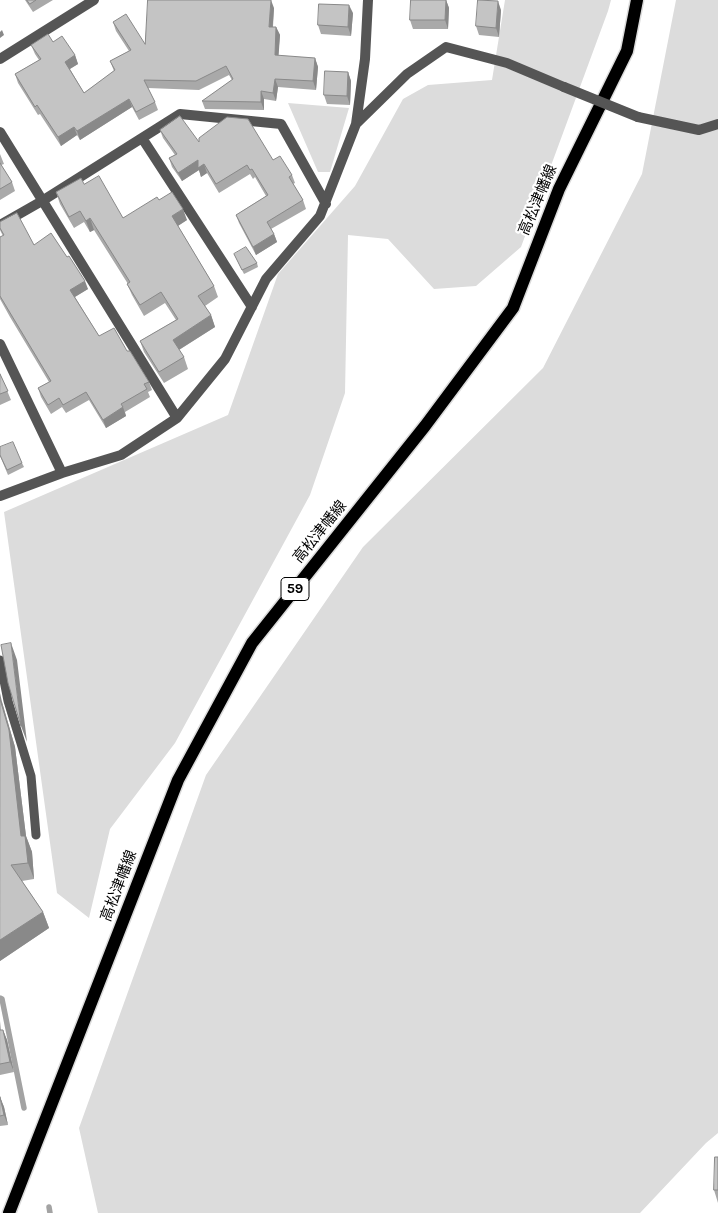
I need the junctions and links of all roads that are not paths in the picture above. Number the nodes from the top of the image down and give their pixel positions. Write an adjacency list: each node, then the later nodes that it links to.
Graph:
1 (94, 0): 4 (street)
2 (368, 0): 5 (street)
3 (637, 0): 19 (main road, 高松津幡線 / 59)
4 (0, 59)
5 (356, 124): 6 (street, bridge); 10 (street)
6 (718, 124)
7 (2, 137): 9 (street)
8 (142, 138): 9 (street); 10 (street); 12 (street)
9 (42, 200): 11 (street); 14 (street)
10 (326, 204): 12 (street)
11 (0, 225)
12 (252, 307): 14 (street)
13 (0, 344): 15 (street)
14 (177, 418): 15 (street)
15 (62, 473): 16 (street)
16 (0, 496)
17 (0, 660): 18 (lane)
18 (36, 835)
19 (9, 1213)

